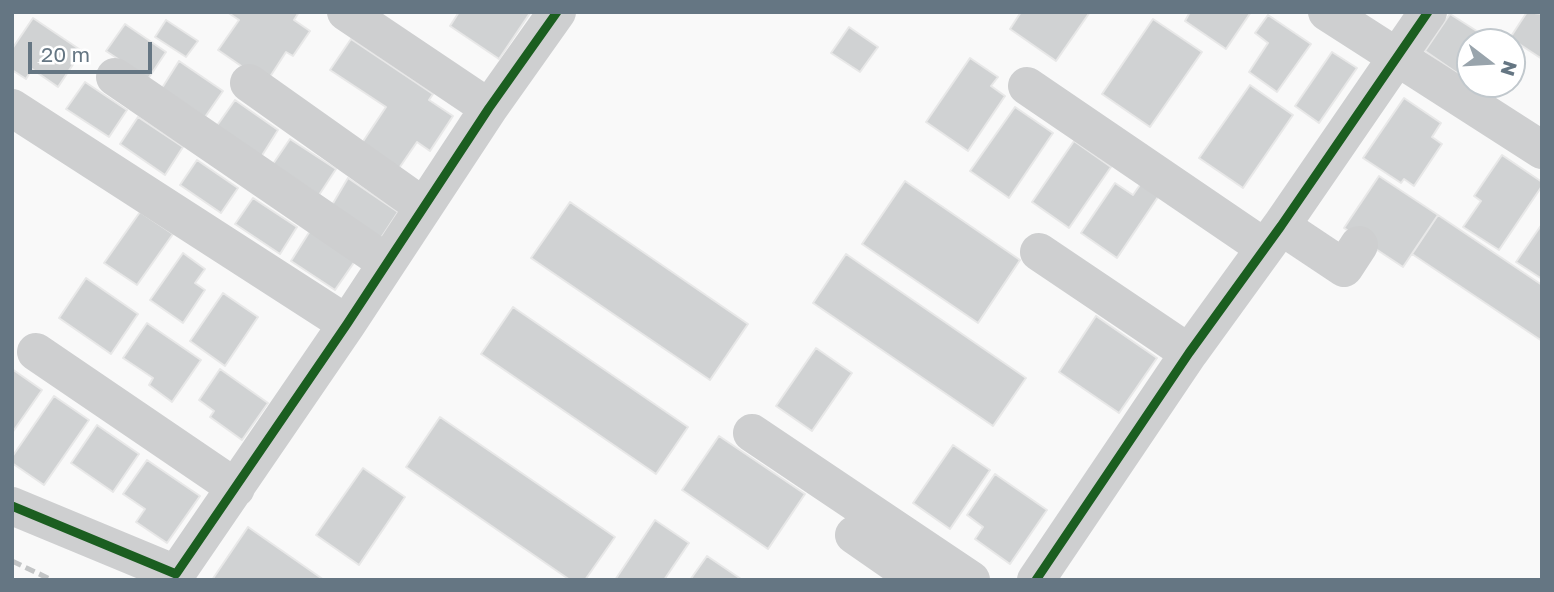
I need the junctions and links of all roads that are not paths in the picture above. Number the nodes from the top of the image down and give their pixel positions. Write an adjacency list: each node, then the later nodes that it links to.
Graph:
1 (346, 12): 10 (street)
2 (557, 12): 10 (street)
3 (1327, 12): 5 (street)
4 (1428, 12): 5 (street)
5 (1398, 58): 11 (street); 13 (street)
6 (115, 77): 16 (street)
7 (249, 83): 12 (street)
8 (1027, 86): 13 (street)
9 (12, 108): 17 (street)
10 (489, 108): 12 (street)
11 (1542, 150)
12 (424, 207): 16 (street)
13 (1273, 237): 14 (street); 19 (street)
14 (1359, 245)
15 (1039, 252): 19 (street)
16 (387, 263): 17 (street)
17 (347, 324): 21 (street)
18 (37, 352): 21 (street)
19 (1189, 353): 26 (street)
20 (752, 433): 25 (street)
21 (236, 488): 22 (street)
22 (12, 506)
23 (854, 535): 24 (street)
24 (919, 580)
25 (971, 580)
26 (1036, 580)

